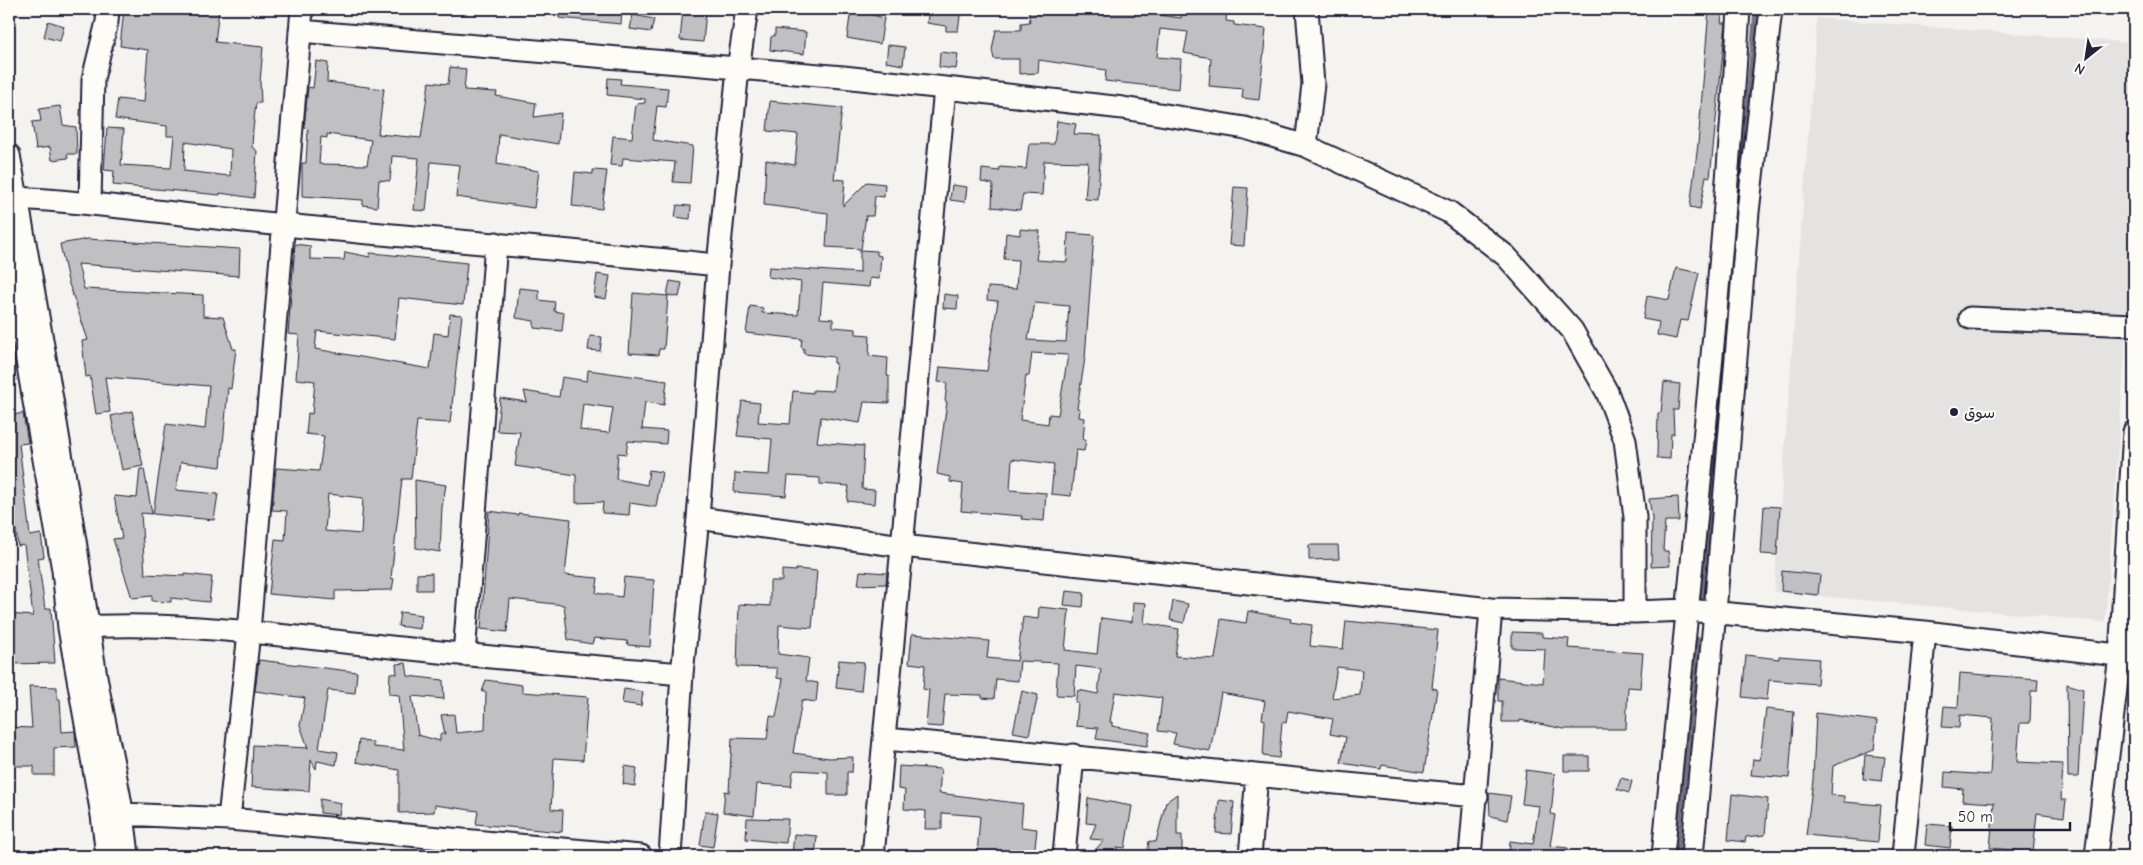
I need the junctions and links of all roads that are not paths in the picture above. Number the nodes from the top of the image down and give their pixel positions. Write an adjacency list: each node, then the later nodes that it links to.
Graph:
1 (108, 9): 13 (street)
2 (302, 9): 7 (street)
3 (747, 9): 8 (street)
4 (1307, 9): 10 (street)
5 (1739, 9): 24 (street)
6 (1771, 9): 26 (street)
7 (300, 31): 8 (street); 14 (street)
8 (738, 69): 9 (street); 17 (street)
9 (945, 88): 10 (street); 22 (street)
10 (1306, 146): 25 (street)
11 (9, 156): 12 (street)
12 (17, 198): 13 (street); 27 (street)
13 (90, 202): 14 (street)
14 (282, 225): 15 (street); 28 (street)
15 (496, 243): 17 (street); 30 (street)
16 (9, 256): 27 (street)
17 (718, 265): 21 (street)
18 (1970, 318): 19 (street)
19 (2134, 325)
20 (2134, 432): 31 (street)
21 (698, 518): 22 (street); 32 (street)
22 (902, 546): 23 (street); 33 (street)
23 (1491, 609): 25 (street); 36 (street)
24 (1687, 610): 25 (street); 26 (street); 47 (street)
25 (1636, 612)
26 (1715, 612): 29 (street); 48 (street)
27 (79, 627): 28 (street); 37 (street); 39 (street)
28 (249, 632): 30 (street); 38 (street)
29 (1925, 632): 31 (street); 49 (street)
30 (464, 655): 32 (street)
31 (2127, 656): 50 (street)
32 (682, 674): 42 (street)
33 (885, 739): 34 (street); 43 (street)
34 (1073, 755): 35 (street); 44 (street)
35 (1257, 776): 36 (street); 45 (street)
36 (1477, 796): 46 (street)
37 (123, 814): 38 (street); 40 (street)
38 (229, 819): 41 (street)
39 (107, 856)
40 (128, 856)
41 (642, 856)
42 (670, 856)
43 (873, 856)
44 (1064, 856)
45 (1250, 856)
46 (1470, 856)
47 (1663, 856)
48 (1692, 856)
49 (1903, 856)
50 (2096, 856)

